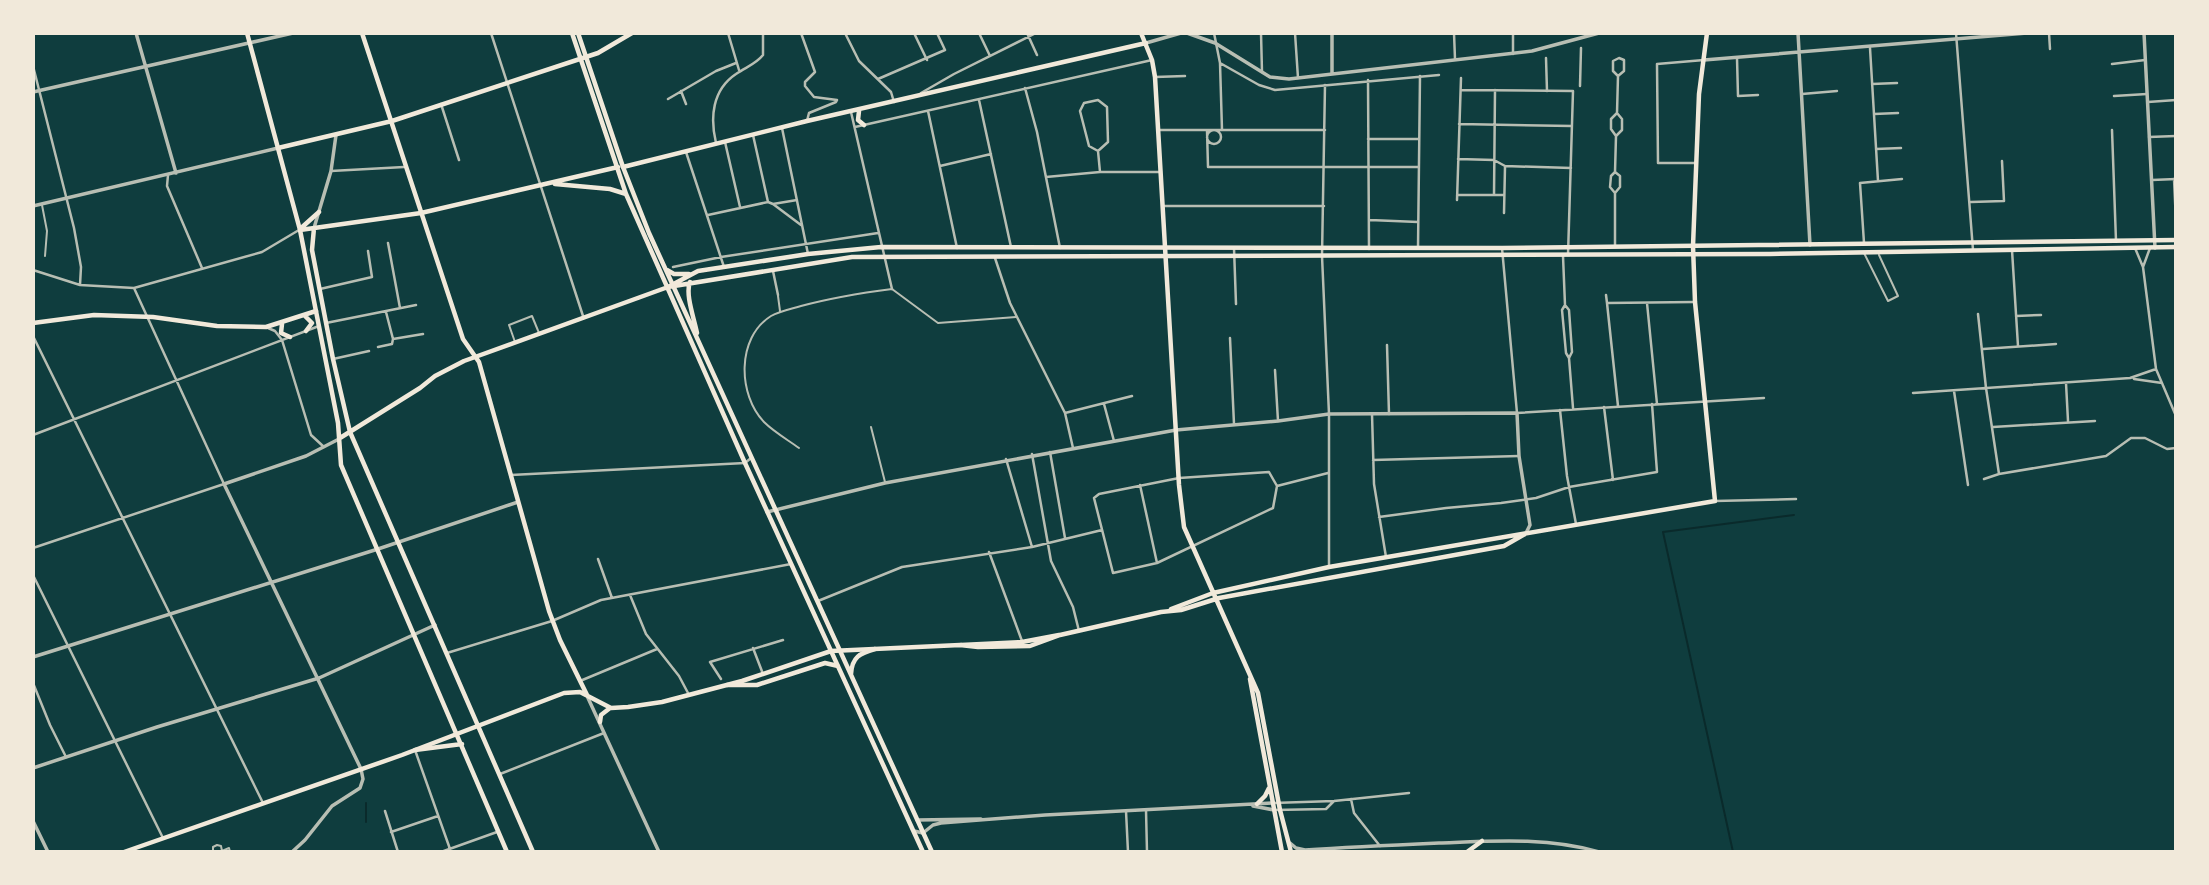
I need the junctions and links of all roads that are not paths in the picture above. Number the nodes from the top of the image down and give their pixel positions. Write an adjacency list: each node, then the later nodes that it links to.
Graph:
1 (136, 33): 57 (street)
2 (247, 33): 37 (main road)
3 (293, 33): 37 (street)
4 (362, 33): 101 (main road)
5 (491, 33): 70 (street)
6 (572, 33): 45 (main road)
7 (578, 33): 45 (main road)
8 (632, 33): 45 (main road)
9 (728, 33): 53 (street)
10 (763, 33): 58 (street)
11 (802, 33): 102 (street)
12 (845, 33): 68 (street)
13 (914, 33): 49 (street)
14 (937, 33): 49 (street)
15 (979, 33): 44 (street)
16 (1036, 33): 33 (street)
17 (1141, 33): 35 (main road)
18 (1181, 33): 35 (street)
19 (1187, 33): 36 (street)
20 (1213, 33): 36 (street)
21 (1261, 33): 59 (street)
22 (1295, 33): 66 (street)
23 (1332, 33): 60 (street)
24 (1454, 33): 48 (street)
25 (1513, 33): 42 (street)
26 (1599, 33): 42 (street)
27 (1707, 33): 51 (main road)
28 (1798, 33): 41 (street)
29 (1956, 33): 34 (street)
30 (2027, 33): 34 (street)
31 (2049, 33): 40 (street)
32 (2144, 33): 52 (street)
33 (1028, 35): 43 (street); 44 (street)
34 (1956, 40): 39 (street); 166 (street)
35 (1146, 43): 50 (main road); 87 (main road)
36 (1215, 43): 54 (street); 59 (street)
37 (251, 44): 57 (street); 125 (main road)
38 (1581, 48): 74 (street)
39 (1870, 48): 41 (street); 72 (street)
40 (2050, 49)
41 (1799, 53): 47 (street); 83 (street)
42 (1513, 54): 48 (street)
43 (1037, 55)
44 (990, 56): 87 (street)
45 (584, 57): 70 (main road); 139 (main road)
46 (1546, 58): 80 (street)
47 (1737, 58): 51 (street); 85 (street)
48 (1455, 59): 60 (street)
49 (927, 60): 68 (street)
50 (1152, 60): 65 (main road); 75 (street)
51 (1704, 60): 135 (main road); 135 (street)
52 (2146, 60): 55 (street); 84 (street)
53 (736, 63): 58 (street); 79 (street)
54 (1220, 63): 73 (street); 112 (street)
55 (2112, 64)
56 (33, 66): 76 (street)
57 (146, 66): 76 (street); 148 (street)
58 (739, 72): 124 (street)
59 (1262, 72): 66 (street)
60 (1332, 73): 66 (street)
61 (1439, 75): 63 (street)
62 (1185, 76): 65 (street)
63 (1420, 76): 69 (street); 122 (street)
64 (1618, 76): 64 (street); 98 (street)
65 (1155, 77): 109 (main road)
66 (1298, 78)
67 (1461, 78): 77 (street)
68 (878, 79): 91 (street)
69 (1368, 80): 73 (street); 121 (street)
70 (507, 83): 93 (main road); 156 (street)
71 (1897, 83): 72 (street)
72 (1872, 84): 100 (street)
73 (1325, 85): 113 (street)
74 (1580, 86)
75 (1025, 88): 89 (street); 150 (street)
76 (40, 90): 82 (street); 162 (street)
77 (1461, 90): 78 (street); 103 (street)
78 (1495, 90): 80 (street); 105 (street)
79 (681, 91): 88 (street); 94 (street)
80 (1547, 91): 106 (street)
81 (1837, 91): 83 (street)
82 (33, 92)
83 (1802, 94): 190 (street)
84 (2147, 94): 86 (street); 92 (street)
85 (1758, 95)
86 (2114, 96)
87 (915, 97): 91 (main road)
88 (668, 99)
89 (979, 100): 96 (street); 130 (street)
90 (2176, 100): 92 (street)
91 (894, 102): 95 (main road)
92 (2148, 102): 120 (street)
93 (441, 104): 101 (main road); 132 (street)
94 (686, 104)
95 (860, 110): 97 (main road); 104 (main road)
96 (928, 111): 104 (street); 136 (street)
97 (851, 112): 102 (main road); 107 (street)
98 (1617, 113): 117 (street); 117 (street)
99 (1898, 113): 100 (street)
100 (1874, 114): 127 (street)
101 (392, 121): 115 (main road); 138 (main road)
102 (807, 121): 108 (main road)
103 (1460, 124): 105 (street); 131 (street)
104 (864, 125): 107 (street)
105 (1495, 125): 106 (street); 133 (street)
106 (1572, 126): 141 (street)
107 (855, 127): 183 (street)
108 (782, 128): 116 (main road); 163 (street)
109 (1158, 130): 110 (street); 146 (main road)
110 (1207, 130): 111 (street); 119 (street)
111 (1216, 130): 112 (street); 119 (street); 119 (street)
112 (1222, 130): 113 (street)
113 (1325, 130): 142 (street)
114 (2112, 130): 186 (street)
115 (336, 135): 125 (main road); 144 (street)
116 (753, 135): 123 (main road); 165 (street)
117 (1616, 136): 147 (street)
118 (2176, 136): 120 (street)
119 (1207, 137): 142 (street)
120 (2149, 137): 153 (street)
121 (1368, 139): 122 (street); 143 (street)
122 (1419, 139): 140 (street)
123 (725, 142): 124 (main road); 172 (street)
124 (716, 144): 129 (main road)
125 (278, 148): 148 (street); 182 (main road)
126 (1901, 148): 127 (street)
127 (1876, 149): 154 (street)
128 (1098, 151): 128 (street); 145 (street)
129 (686, 152): 139 (main road); 176 (street)
130 (991, 154): 136 (street); 198 (street)
131 (1458, 159): 133 (street); 159 (street)
132 (459, 160)
133 (1494, 160): 137 (street); 160 (street)
134 (2003, 161): 166 (street)
135 (1696, 163): 192 (main road)
136 (939, 166): 194 (street)
137 (1505, 166): 141 (street); 161 (street)
138 (406, 167): 144 (street); 174 (main road)
139 (620, 167): 155 (main road); 158 (main road); 229 (main road)
140 (1419, 167): 143 (street); 178 (street)
141 (1571, 167): 195 (street)
142 (1324, 168): 143 (street); 171 (street)
143 (1368, 168): 177 (street)
144 (331, 170): 173 (street)
145 (1100, 172): 146 (street); 150 (street)
146 (1161, 172): 170 (main road)
147 (1615, 172): 157 (street); 157 (street)
148 (176, 173): 149 (street)
149 (169, 174): 162 (street); 228 (street)
150 (1046, 177): 199 (street)
151 (1902, 179): 154 (street)
152 (2175, 179): 153 (street); 179 (street)
153 (2152, 180): 184 (street)
154 (1878, 181): 191 (street)
155 (551, 184): 156 (main road); 158 (main road)
156 (541, 187): 174 (main road); 255 (street)
157 (1615, 193): 196 (street)
158 (626, 194): 235 (main road)
159 (1457, 195): 160 (street); 164 (street)
160 (1494, 195): 161 (street)
161 (1504, 195): 175 (street)
162 (67, 198): 167 (street); 234 (street)
163 (797, 200): 168 (street); 180 (street)
164 (1457, 200)
165 (768, 202): 168 (street); 172 (street)
166 (1971, 202): 189 (street)
167 (42, 204): 169 (street); 220 (street)
168 (773, 204): 180 (street)
169 (33, 206)
170 (1163, 206): 171 (street); 207 (main road)
171 (1324, 206): 201 (street)
172 (740, 208): 176 (street)
173 (318, 212): 181 (street); 182 (main road)
174 (421, 213): 181 (main road); 278 (main road)
175 (1504, 213)
176 (706, 215): 222 (street)
177 (1370, 220): 178 (street); 202 (street)
178 (1418, 222): 203 (street)
179 (2176, 222)
180 (802, 225): 188 (street)
181 (314, 228): 182 (main road); 237 (main road)
182 (300, 230): 228 (street); 247 (main road)
183 (878, 233): 188 (street); 193 (street)
184 (2155, 240): 185 (main road); 186 (main road); 206 (street)
185 (2176, 240)
186 (2116, 241): 189 (main road)
187 (388, 243): 246 (street)
188 (806, 243): 213 (street); 222 (street)
189 (1973, 243): 191 (main road); 208 (street)
190 (1810, 245): 191 (main road); 192 (main road); 215 (main road)
191 (1864, 245)
192 (1693, 246): 196 (main road); 214 (main road)
193 (881, 247): 194 (main road); 213 (main road); 216 (street)
194 (957, 247): 198 (main road)
195 (1568, 247): 196 (main road); 204 (main road); 219 (street)
196 (1615, 247)
197 (2176, 247): 206 (main road)
198 (1011, 248): 199 (main road)
199 (1060, 248): 207 (main road)
200 (1234, 248): 201 (main road); 207 (main road); 224 (street)
201 (1322, 248): 202 (main road); 221 (street)
202 (1369, 248): 203 (main road)
203 (1418, 248): 204 (main road)
204 (1502, 248): 218 (street)
205 (2135, 248): 206 (main road); 209 (main road); 227 (street)
206 (2153, 248): 227 (street)
207 (1166, 249): 223 (main road)
208 (1973, 250): 209 (main road); 212 (main road)
209 (2012, 250): 254 (street)
210 (368, 251): 237 (street)
211 (1864, 252): 212 (main road); 212 (street); 215 (main road)
212 (1877, 252)
213 (808, 254): 226 (main road)
214 (1693, 254): 215 (main road); 219 (main road); 241 (main road)
215 (1770, 254)
216 (882, 255): 217 (main road); 230 (main road); 238 (street)
217 (994, 255): 223 (main road); 256 (street)
218 (1503, 255): 219 (main road); 221 (main road); 299 (street)
219 (1565, 255): 296 (street)
220 (44, 256)
221 (1322, 256): 224 (main road); 300 (street)
222 (721, 257): 225 (street); 226 (street)
223 (1166, 257): 224 (main road); 311 (main road)
224 (1235, 257): 244 (street)
225 (673, 267)
226 (724, 267): 232 (main road)
227 (2143, 267): 280 (street)
228 (202, 268): 236 (street)
229 (665, 268): 232 (main road); 235 (main road)
230 (773, 268): 233 (main road); 239 (street)
231 (33, 270): 234 (street)
232 (690, 274): 235 (main road)
233 (690, 282): 235 (main road); 270 (main road)
234 (80, 285): 236 (street)
235 (671, 286): 255 (main road); 270 (main road); 326 (main road)
236 (134, 288): 252 (street)
237 (320, 289): 257 (main road)
238 (892, 289): 249 (street); 256 (street)
239 (778, 295): 249 (street)
240 (1606, 295): 242 (street)
241 (1695, 302): 243 (street); 291 (main road)
242 (1607, 303): 243 (street); 294 (street)
243 (1647, 303): 293 (street)
244 (1236, 304)
245 (416, 305): 246 (street)
246 (400, 309): 248 (street)
247 (316, 311): 253 (main road); 257 (main road); 260 (main road)
248 (386, 311): 257 (street); 268 (street)
249 (780, 312): 317 (street)
250 (1978, 314): 276 (street)
251 (2041, 314): 254 (street)
252 (146, 316): 259 (main road); 261 (main road); 283 (street)
253 (301, 316): 258 (main road); 262 (main road)
254 (2015, 316): 274 (street)
255 (584, 317): 264 (main road)
256 (1017, 317): 298 (street)
257 (325, 320): 260 (main road); 279 (main road)
258 (285, 322): 261 (main road); 266 (main road)
259 (33, 323)
260 (320, 326): 262 (street); 314 (main road)
261 (266, 327): 269 (street)
262 (306, 331): 266 (street)
263 (424, 334): 268 (street)
264 (540, 334): 271 (main road); 271 (street)
265 (33, 337): 304 (street)
266 (290, 337): 269 (street)
267 (1230, 338): 308 (street)
268 (393, 339): 275 (street)
269 (282, 340): 283 (street); 316 (street)
270 (698, 340): 323 (main road)
271 (515, 343): 278 (main road)
272 (2056, 344): 274 (street)
273 (1387, 345): 302 (street)
274 (2018, 346): 276 (street)
275 (378, 347)
276 (1982, 349): 286 (street)
277 (369, 351): 279 (street)
278 (477, 356): 312 (main road); 329 (main road)
279 (333, 359): 312 (main road)
280 (2156, 369): 282 (street); 285 (street)
281 (1275, 370): 305 (street)
282 (2130, 378): 284 (street); 285 (street)
283 (175, 381): 304 (street); 334 (street)
284 (2066, 382): 286 (street); 306 (street)
285 (2162, 383): 303 (street)
286 (1986, 388): 287 (street); 310 (street)
287 (1954, 390): 288 (street); 336 (street)
288 (1913, 393)
289 (1132, 396): 292 (street)
290 (1764, 398): 291 (street)
291 (1704, 401): 293 (street); 341 (main road)
292 (1104, 403): 298 (street); 315 (street)
293 (1654, 404): 294 (street); 332 (street)
294 (1618, 406): 295 (street)
295 (1604, 407): 296 (street); 332 (street)
296 (1573, 408): 297 (street)
297 (1560, 410): 299 (street); 338 (street)
298 (1065, 413): 318 (street)
299 (1517, 413): 302 (street); 322 (street)
300 (1329, 414): 301 (street); 305 (street); 327 (street)
301 (1372, 414): 302 (street); 325 (street)
302 (1389, 414)
303 (2176, 416)
304 (75, 421): 313 (street); 345 (street)
305 (1278, 421): 308 (street)
306 (2068, 421): 307 (street); 310 (street)
307 (2095, 421)
308 (1234, 425): 311 (street)
309 (871, 427): 333 (street)
310 (1992, 427): 328 (street)
311 (1176, 430): 315 (street); 330 (main road)
312 (350, 432): 314 (main road); 351 (main road)
313 (33, 435)
314 (340, 438): 316 (street); 356 (main road)
315 (1114, 441): 318 (street)
316 (324, 447): 334 (street)
317 (799, 448)
318 (1073, 448): 320 (street)
319 (2176, 448): 328 (street)
320 (1050, 452): 321 (street); 350 (street)
321 (1032, 454): 324 (street); 352 (street)
322 (1519, 456): 325 (street); 339 (street)
323 (752, 458): 326 (street); 343 (main road)
324 (1006, 459): 333 (street); 353 (street)
325 (1373, 460): 346 (street)
326 (745, 463): 329 (street); 344 (main road)
327 (1328, 473): 337 (street); 362 (street)
328 (1999, 474): 331 (street)
329 (511, 475): 342 (main road)
330 (1179, 478): 335 (street); 337 (street); 355 (main road)
331 (1984, 479)
332 (1613, 480): 338 (street)
333 (885, 483): 343 (street)
334 (224, 484): 345 (street); 365 (street)
335 (1140, 485): 348 (street); 360 (street)
336 (1968, 485)
337 (1277, 486): 355 (street)
338 (1569, 487): 339 (street); 347 (street)
339 (1525, 499): 346 (street); 349 (street)
340 (1796, 499): 341 (street)
341 (1714, 501): 347 (main road)
342 (518, 502): 351 (street); 371 (main road)
343 (775, 509): 344 (street); 369 (main road)
344 (767, 512): 361 (main road)
345 (122, 517): 354 (street); 370 (street)
346 (1379, 517): 358 (street)
347 (1576, 524): 349 (main road)
348 (1102, 530): 350 (street); 360 (street)
349 (1525, 534): 358 (main road); 364 (main road)
350 (1065, 538): 352 (street)
351 (399, 542): 356 (street); 372 (main road)
352 (1047, 543): 353 (street); 373 (street)
353 (1032, 547): 357 (street)
354 (33, 548)
355 (1192, 548): 360 (street); 367 (main road)
356 (378, 550): 365 (street); 374 (main road)
357 (989, 552): 369 (street); 377 (street)
358 (1386, 558): 362 (main road)
359 (598, 559): 368 (street)
360 (1157, 563)
361 (791, 564): 366 (street); 384 (main road)
362 (1329, 567): 364 (main road); 367 (main road)
363 (33, 575): 379 (street)
364 (1340, 575): 367 (main road)
365 (272, 582): 370 (street); 391 (street)
366 (630, 594): 368 (street); 380 (street)
367 (1215, 596): 373 (main road); 388 (main road)
368 (612, 598): 371 (street)
369 (817, 601): 383 (main road)
370 (170, 615): 379 (street); 399 (street)
371 (552, 621): 385 (street); 393 (main road)
372 (435, 625): 374 (street); 385 (main road)
373 (1079, 631): 375 (main road)
374 (414, 633): 391 (street); 404 (main road)
375 (1060, 635): 377 (main road); 378 (main road)
376 (783, 640): 381 (street)
377 (1023, 642): 378 (main road)
378 (960, 645): 382 (main road)
379 (68, 646): 386 (street); 405 (street)
380 (657, 649): 393 (street); 397 (street)
381 (753, 649): 389 (street); 392 (street)
382 (875, 649): 383 (main road); 390 (main road)
383 (839, 650): 384 (main road); 390 (main road)
384 (831, 651): 387 (main road); 389 (main road)
385 (447, 653): 402 (main road)
386 (33, 657)
387 (838, 666): 395 (main road); 426 (main road)
388 (1248, 668): 412 (main road); 418 (main road)
389 (763, 674): 395 (main road)
390 (851, 675): 424 (main road)
391 (319, 678): 399 (street); 410 (street)
392 (721, 679)
393 (580, 681): 396 (main road); 398 (main road)
394 (33, 683): 408 (street)
395 (727, 685): 397 (main road)
396 (564, 693): 398 (main road); 402 (main road)
397 (688, 693): 400 (main road)
398 (587, 695): 400 (main road); 401 (street)
399 (217, 708): 405 (street); 416 (street)
400 (611, 708): 401 (main road)
401 (600, 722): 403 (street)
402 (479, 727): 404 (main road); 411 (main road)
403 (605, 732): 411 (street); 444 (street)
404 (458, 735): 406 (main road); 407 (main road)
405 (115, 740): 408 (street); 430 (street)
406 (462, 744): 407 (main road); 427 (main road)
407 (415, 750): 410 (main road); 422 (street)
408 (66, 757): 409 (street)
409 (33, 768)
410 (361, 769): 416 (main road); 439 (street)
411 (500, 774): 443 (main road)
412 (1269, 784): 417 (main road); 418 (main road)
413 (1409, 793): 414 (street)
414 (1351, 800): 415 (street); 433 (street)
415 (1334, 801): 418 (street); 418 (street)
416 (263, 803): 430 (main road)
417 (1254, 804): 418 (street); 419 (street)
418 (1277, 806): 431 (main road); 449 (main road)
419 (1146, 810): 421 (street); 448 (street)
420 (385, 811): 428 (street)
421 (1126, 811): 423 (street); 447 (street)
422 (438, 816): 428 (street); 434 (street)
423 (990, 819): 424 (street); 429 (street)
424 (917, 820): 429 (main road)
425 (33, 821): 435 (street)
426 (912, 829): 429 (street); 445 (main road)
427 (499, 831): 434 (street); 442 (main road)
428 (391, 832): 440 (street)
429 (923, 833): 446 (main road)
430 (163, 838): 436 (main road)
431 (1288, 838): 433 (street); 450 (main road)
432 (1482, 841): 433 (street); 451 (main road); 452 (street)
433 (1380, 846)
434 (450, 849): 441 (street)
435 (48, 852)
436 (124, 852)
437 (213, 852): 438 (street)
438 (230, 852)
439 (292, 852)
440 (398, 852)
441 (441, 852)
442 (507, 852)
443 (534, 852)
444 (659, 852)
445 (923, 852)
446 (932, 852)
447 (1128, 852)
448 (1147, 852)
449 (1282, 852)
450 (1291, 852)
451 (1466, 852)
452 (1599, 852)

